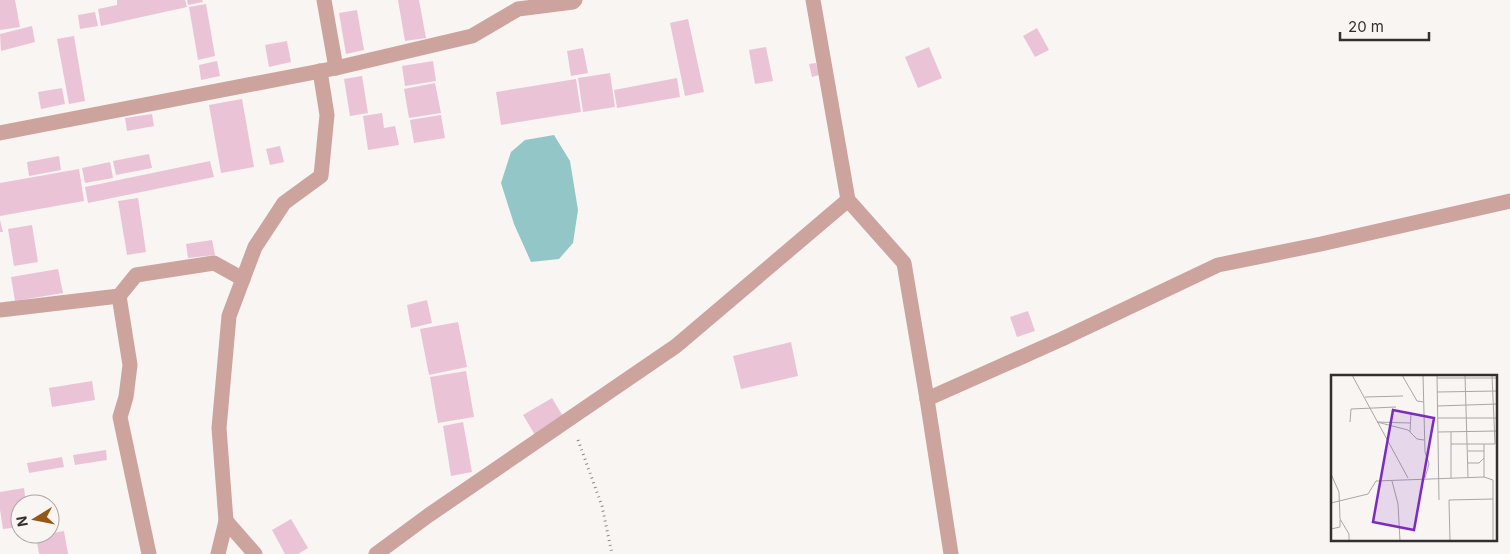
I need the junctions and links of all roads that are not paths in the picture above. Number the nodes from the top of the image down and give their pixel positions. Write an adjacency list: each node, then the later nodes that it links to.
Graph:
1 (324, 0): 4 (street)
2 (575, 0): 4 (street)
3 (813, 0): 7 (street)
4 (336, 68): 5 (street)
5 (320, 71): 6 (street); 9 (street)
6 (0, 133)
7 (848, 200): 12 (street); 17 (street)
8 (1510, 201): 12 (street)
9 (243, 279): 10 (street); 13 (street)
10 (119, 296): 11 (street); 14 (street)
11 (0, 310)
12 (927, 399): 18 (street)
13 (226, 520): 15 (street); 16 (street)
14 (149, 554)
15 (218, 554)
16 (255, 554)
17 (376, 554)
18 (951, 554)

